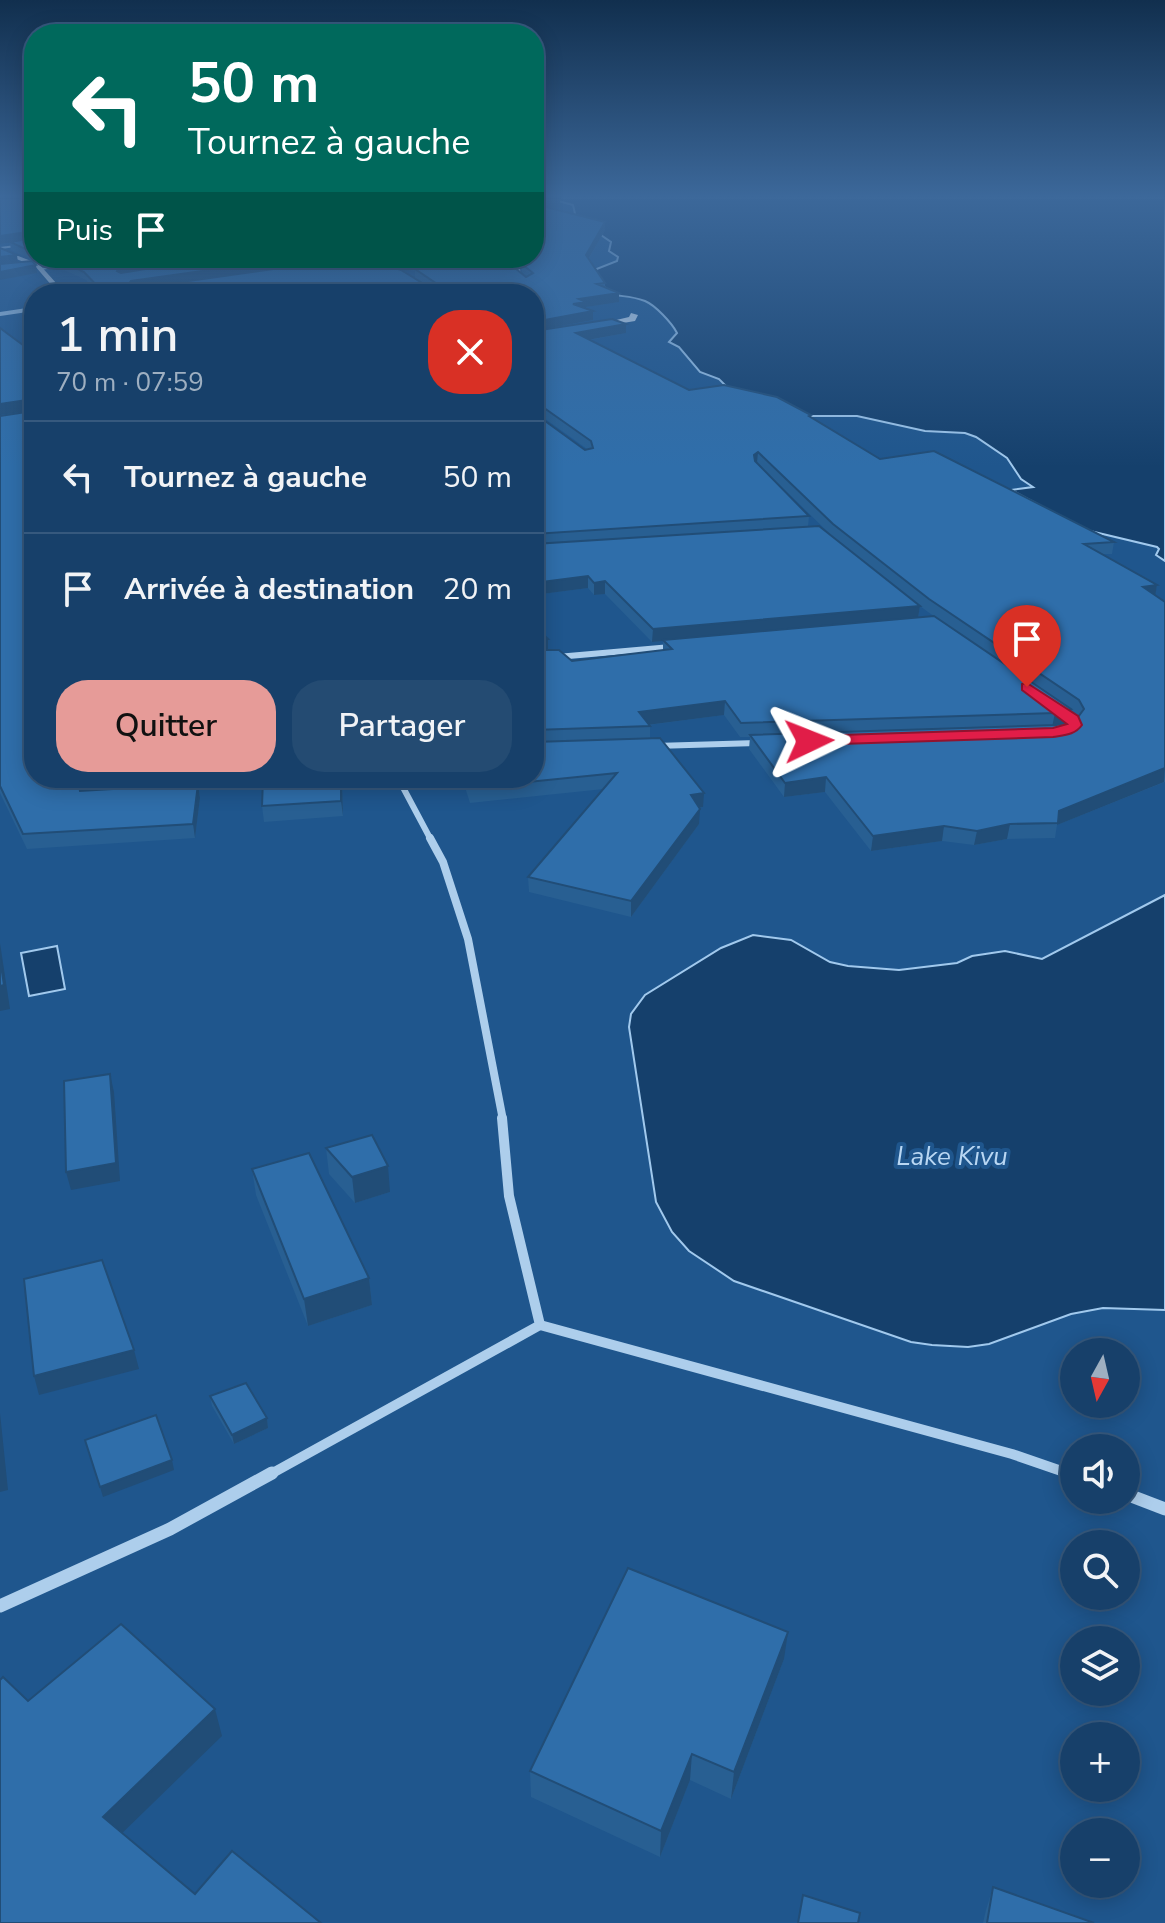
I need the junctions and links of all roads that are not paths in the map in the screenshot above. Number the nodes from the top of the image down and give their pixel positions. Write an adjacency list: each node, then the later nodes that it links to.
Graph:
1 (24, 310): 2 (street)
2 (0, 314)
3 (634, 315): 4 (street)
4 (590, 323)
5 (673, 646): 6 (street)
6 (549, 658)
7 (770, 742): 8 (street)
8 (644, 746)
9 (403, 788): 10 (street)
10 (540, 1325): 11 (street); 14 (street)
11 (1060, 1470)
12 (1140, 1499): 13 (street)
13 (1165, 1509)
14 (0, 1606)

